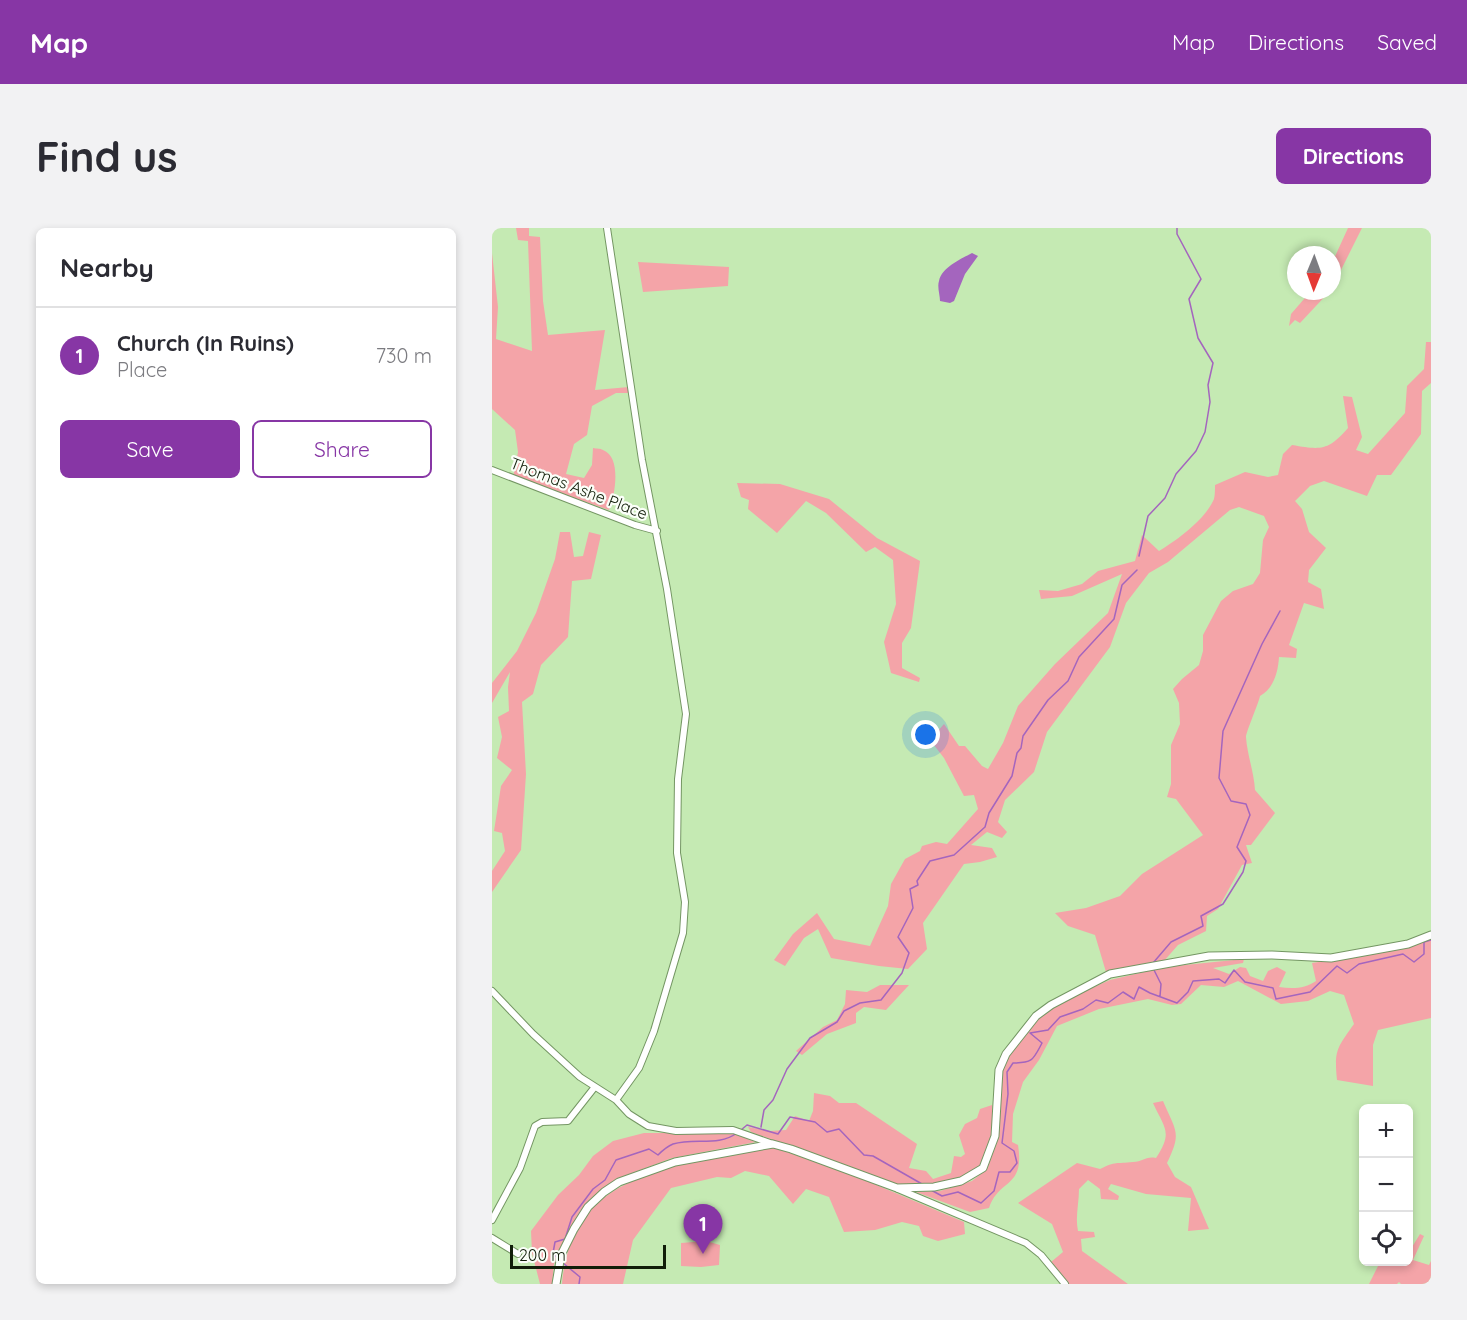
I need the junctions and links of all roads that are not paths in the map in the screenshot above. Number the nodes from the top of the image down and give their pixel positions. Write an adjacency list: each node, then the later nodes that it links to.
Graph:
1 (607, 228): 3 (street)
2 (492, 470): 3 (street, Thomas Ashe Place)
3 (657, 531): 7 (street)
4 (1431, 934): 9 (street)
5 (492, 991): 6 (street)
6 (594, 1088): 7 (street); 10 (street)
7 (616, 1100): 8 (street)
8 (773, 1144): 9 (street); 13 (street)
9 (897, 1188): 14 (street)
10 (492, 1220)
11 (492, 1238): 12 (street)
12 (518, 1254)
13 (556, 1284)
14 (1065, 1284)

